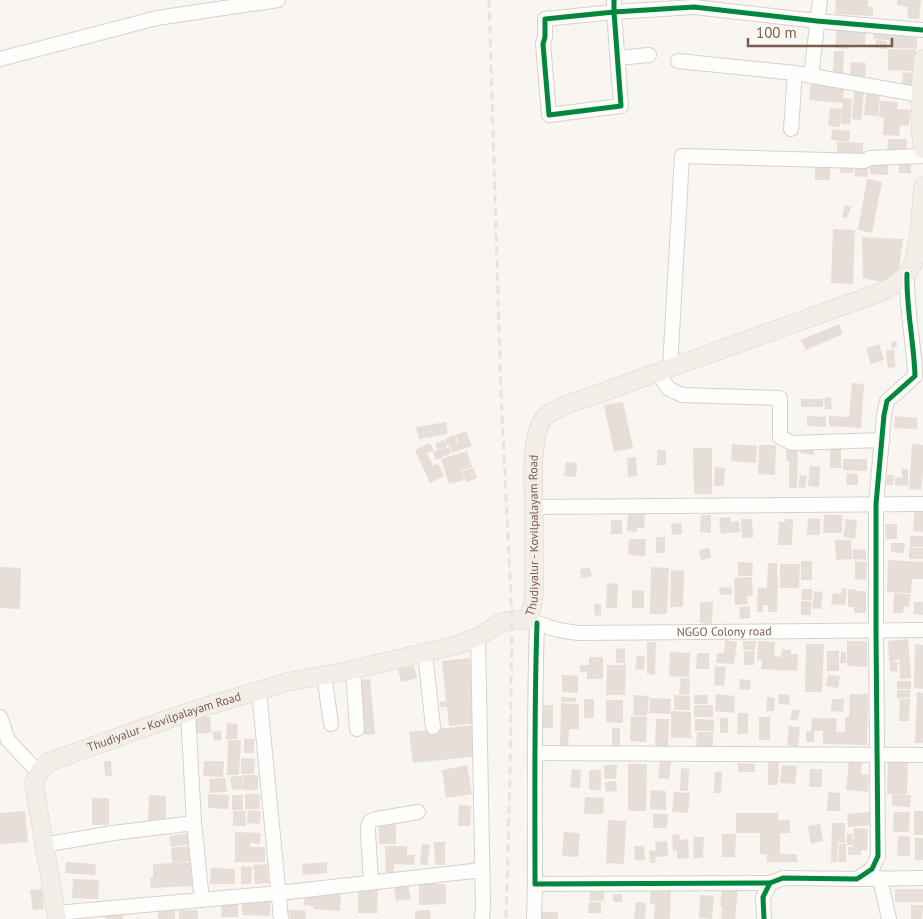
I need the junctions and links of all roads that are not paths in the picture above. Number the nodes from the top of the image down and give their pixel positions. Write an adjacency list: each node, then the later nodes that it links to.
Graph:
1 (278, 0): 3 (street)
2 (820, 0): 5 (street)
3 (209, 5): 9 (street)
4 (614, 6): 5 (street); 8 (street); 8 (street)
5 (817, 21): 6 (street); 13 (street)
6 (923, 30)
7 (649, 55): 8 (street)
8 (617, 58)
9 (0, 59)
10 (923, 59): 14 (main road)
11 (678, 61): 12 (street)
12 (795, 73): 13 (street); 15 (street)
13 (811, 76): 14 (street)
14 (922, 101): 16 (main road)
15 (791, 128)
16 (923, 149)
17 (923, 156): 20 (street)
18 (923, 186): 19 (main road)
19 (914, 267): 20 (main road, Thudiyalur - Kovilpalayam Road); 21 (street)
20 (664, 370): 22 (street); 25 (main road, Thudiyalur - Kovilpalayam Road)
21 (919, 376): 22 (street)
22 (882, 440): 23 (street)
23 (876, 504): 24 (street); 25 (street); 28 (street)
24 (923, 504)
25 (534, 507): 26 (main road, Thudiyalur - Kovilpalayam Road)
26 (532, 621): 28 (street, NGGO Colony road); 29 (main road, Thudiyalur - Kovilpalayam Road); 39 (street)
27 (923, 630): 28 (street, NGGO Colony road)
28 (876, 631): 41 (street)
29 (478, 637): 30 (main road, Thudiyalur - Kovilpalayam Road); 46 (street)
30 (425, 653): 31 (main road, Thudiyalur - Kovilpalayam Road); 37 (street)
31 (353, 670): 32 (main road, Thudiyalur - Kovilpalayam Road); 38 (street)
32 (324, 675): 33 (main road, Thudiyalur - Kovilpalayam Road); 36 (street)
33 (259, 690): 34 (main road, Thudiyalur - Kovilpalayam Road); 53 (street)
34 (188, 712): 42 (main road, Thudiyalur - Kovilpalayam Road); 44 (street)
35 (0, 717): 42 (street)
36 (331, 724)
37 (433, 726)
38 (357, 729)
39 (536, 753): 41 (street); 51 (street)
40 (923, 755): 41 (street)
41 (877, 756): 49 (street)
42 (38, 773): 45 (main road)
43 (418, 812): 50 (street)
44 (194, 823): 45 (street); 54 (street)
45 (44, 845): 55 (main road)
46 (482, 870): 50 (street); 57 (street)
47 (880, 878): 48 (street); 49 (street); 60 (street)
48 (923, 878)
49 (857, 879): 52 (street)
50 (371, 882): 53 (street)
51 (535, 884): 52 (street); 58 (street)
52 (770, 884): 59 (street)
53 (279, 893): 54 (street); 56 (street)
54 (202, 900): 55 (street)
55 (56, 916)
56 (282, 919)
57 (482, 919)
58 (534, 919)
59 (764, 919)
60 (889, 919)

